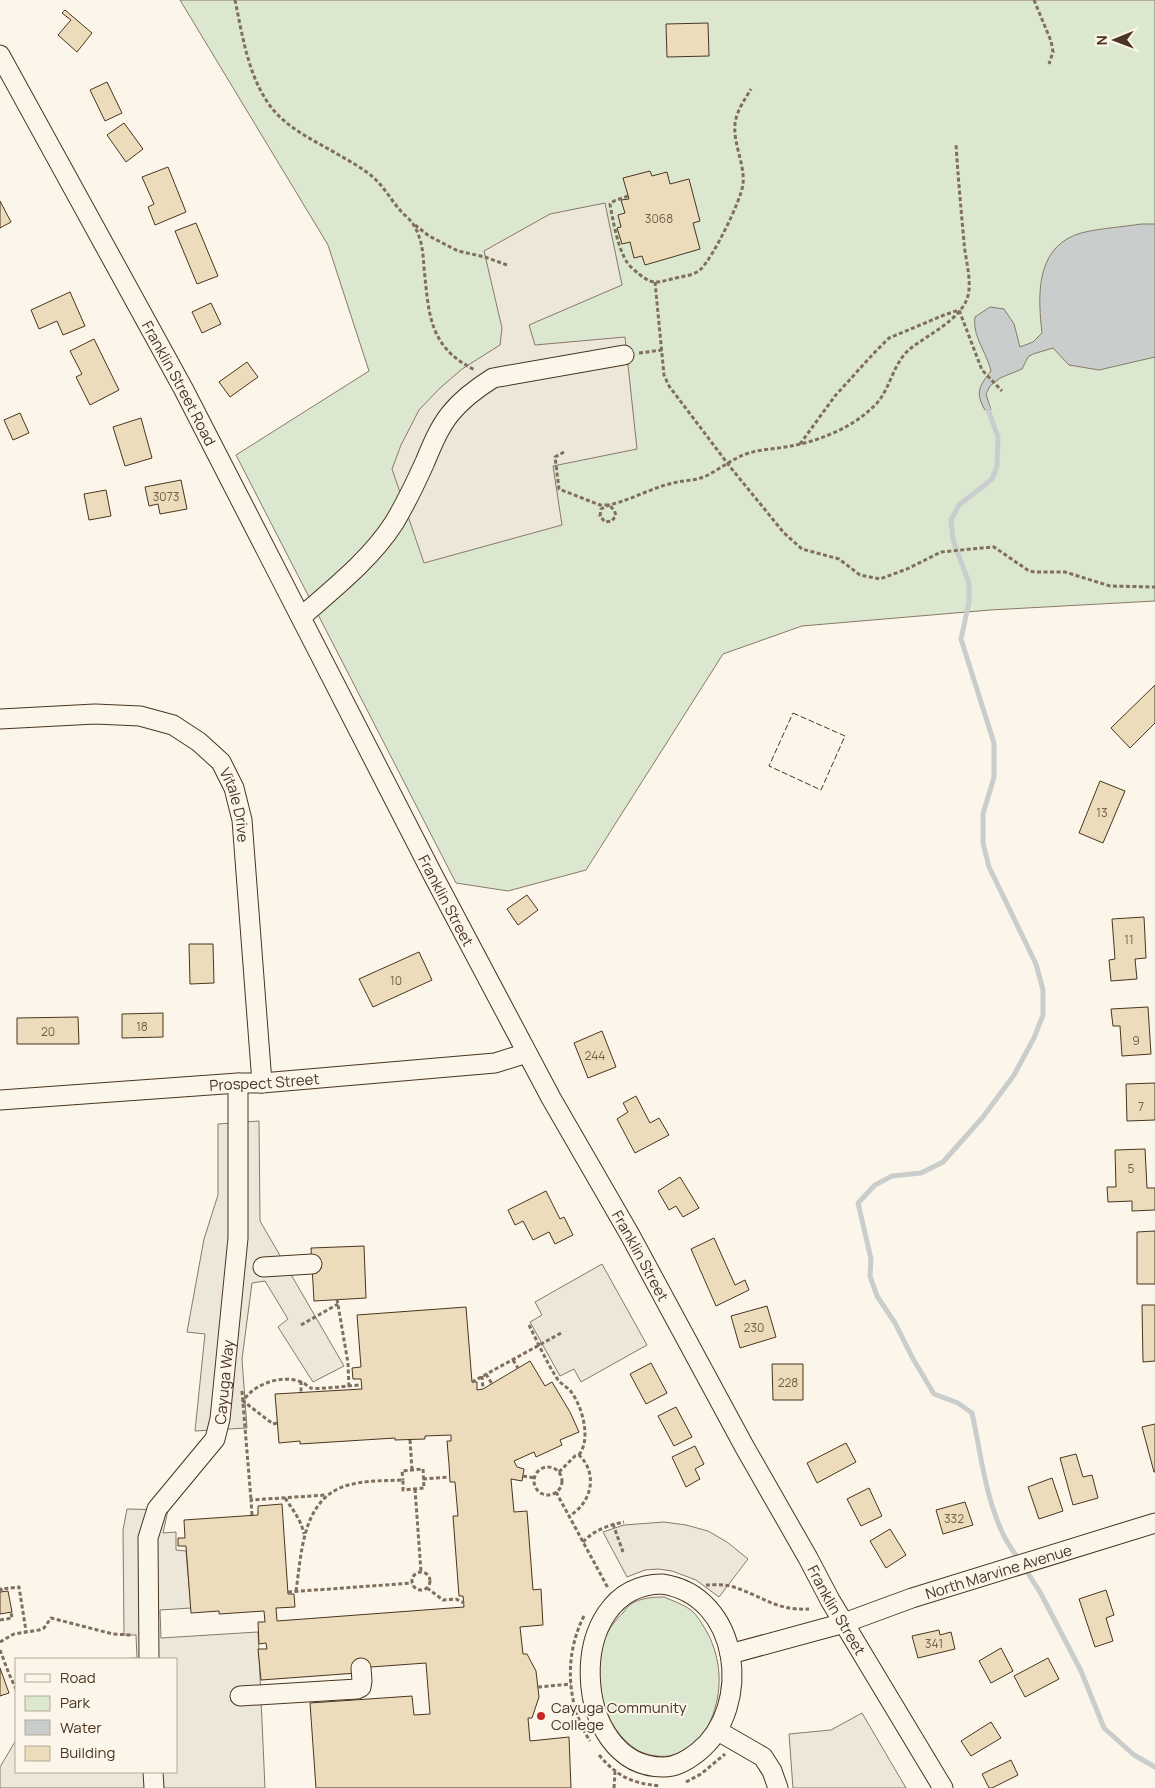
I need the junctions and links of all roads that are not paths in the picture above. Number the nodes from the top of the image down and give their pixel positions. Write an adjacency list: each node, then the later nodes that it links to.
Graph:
1 (0, 55): 3 (street, Franklin Street Road)
2 (624, 355): 3 (street)
3 (301, 617): 4 (street, Franklin Street Road)
4 (351, 716): 6 (street, Franklin Street)
5 (0, 719): 8 (street, Vitale Drive)
6 (527, 1053): 8 (street, Prospect Street); 13 (street, Franklin Street)
7 (238, 1083): 8 (street, Prospect Street); 9 (street, Prospect Street); 15 (street, Cayuga Way)
8 (262, 1083)
9 (0, 1100)
10 (312, 1264): 11 (street)
11 (263, 1267)
12 (1155, 1523): 13 (street, North Marvine Avenue)
13 (844, 1623): 14 (street, North Marvine Avenue); 22 (street, Franklin Street)
14 (730, 1654): 18 (street); 18 (street)
15 (149, 1658)
16 (362, 1668): 17 (street)
17 (240, 1696)
18 (718, 1731): 21 (street)
19 (153, 1773): 20 (street)
20 (154, 1788)
21 (778, 1788)
22 (943, 1788)

